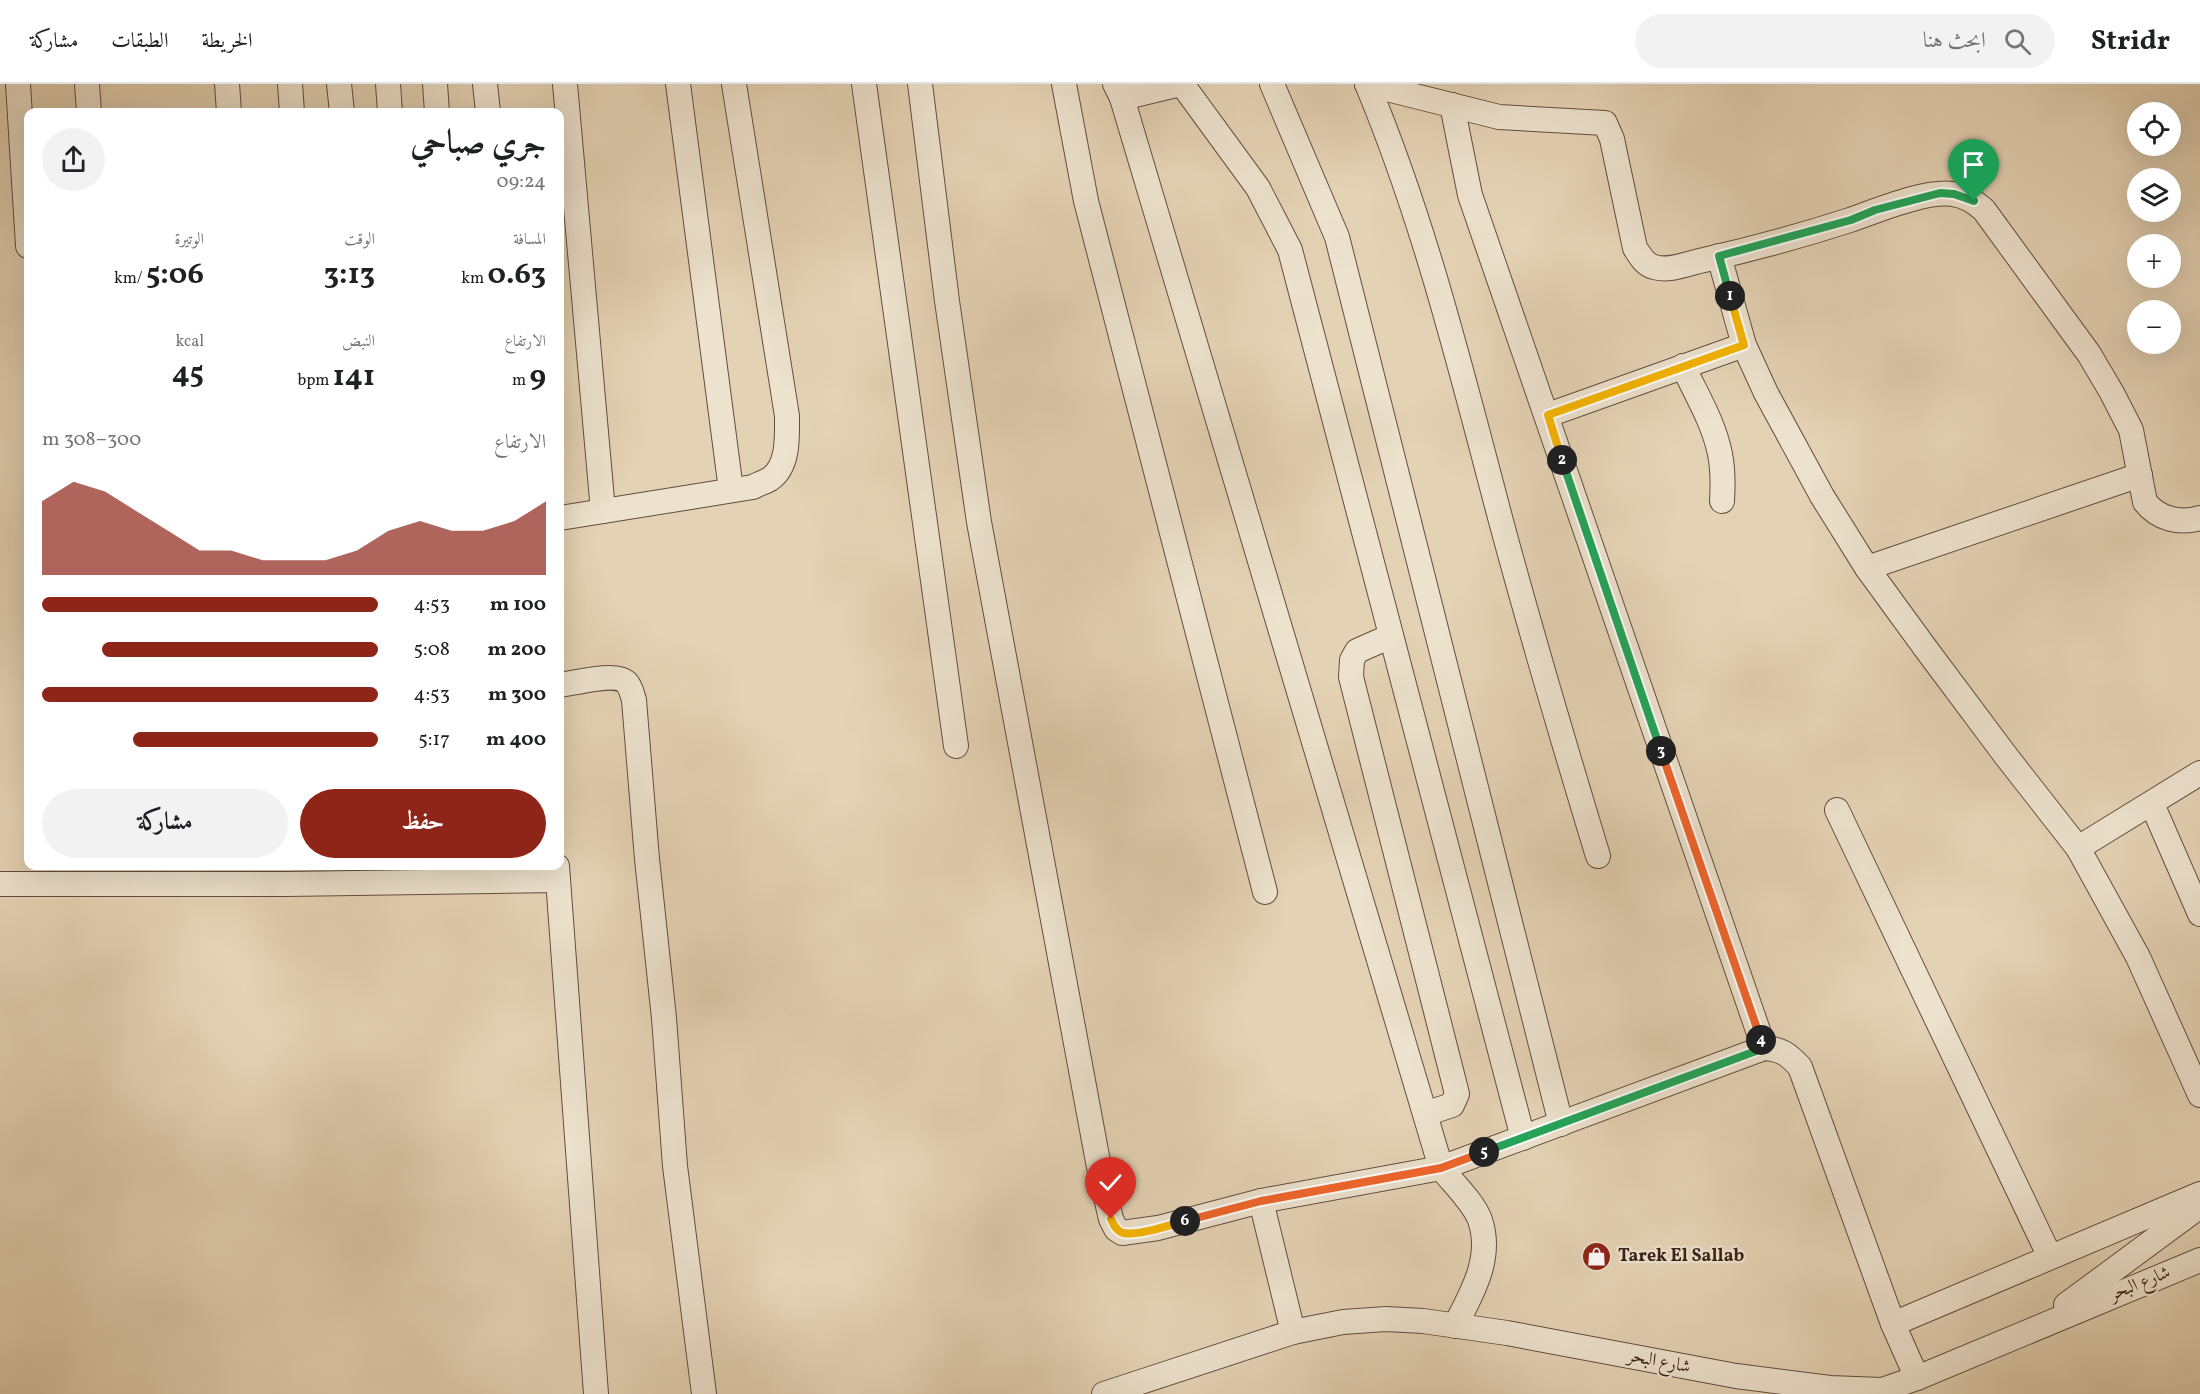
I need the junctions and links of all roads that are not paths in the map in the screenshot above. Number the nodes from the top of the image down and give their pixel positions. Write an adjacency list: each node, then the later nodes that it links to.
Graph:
1 (18, 84): 27 (street)
2 (87, 84): 20 (street)
3 (227, 84): 21 (street)
4 (290, 84): 22 (street)
5 (339, 84): 23 (street)
6 (388, 84): 24 (street)
7 (435, 84): 25 (street)
8 (485, 84): 26 (street)
9 (565, 84): 35 (street)
10 (678, 84): 33 (street)
11 (734, 84): 33 (street)
12 (864, 84): 41 (street)
13 (920, 84): 64 (street)
14 (1064, 84): 55 (street)
15 (1181, 84): 18 (street); 39 (street)
16 (1272, 84): 60 (street)
17 (1367, 84): 19 (street); 46 (street)
18 (1119, 91): 59 (street)
19 (1452, 105): 28 (street); 31 (street)
20 (89, 108)
21 (229, 108)
22 (292, 108)
23 (342, 108)
24 (390, 108)
25 (437, 108)
26 (488, 108)
27 (24, 181)
28 (1719, 256): 29 (street); 32 (street)
29 (1744, 345): 30 (street); 38 (street)
30 (1683, 366): 31 (street); 34 (street)
31 (1548, 415): 57 (street)
32 (2140, 475): 37 (street); 38 (street)
33 (731, 490): 35 (street)
34 (1722, 501)
35 (603, 511): 36 (street)
36 (564, 517)
37 (2200, 518)
38 (1867, 568): 45 (street)
39 (1391, 636): 59 (street); 61 (street)
40 (564, 685): 74 (street)
41 (956, 746)
42 (2200, 773): 43 (street)
43 (2151, 804): 45 (street); 56 (street)
44 (1837, 810): 66 (street)
45 (2078, 848): 58 (street)
46 (1598, 856)
47 (356, 873): 48 (street); 53 (street)
48 (410, 873): 49 (street)
49 (461, 873): 50 (street)
50 (507, 873): 51 (street)
51 (557, 873): 73 (street)
52 (159, 874): 53 (street); 54 (street)
53 (285, 875)
54 (0, 885)
55 (1265, 892)
56 (2200, 914)
57 (1764, 1048): 60 (street); 68 (street)
58 (2200, 1095)
59 (1425, 1114): 62 (street)
60 (1561, 1124): 61 (street)
61 (1523, 1138): 62 (street)
62 (1441, 1168): 64 (street); 69 (street)
63 (2200, 1194): 66 (street)
64 (1261, 1201): 71 (street)
65 (2200, 1206): 70 (street)
66 (2050, 1257): 68 (street)
67 (2200, 1260): 70 (street, شارع البحر)
68 (1893, 1324): 72 (street)
69 (1455, 1326): 71 (street, شارع البحر); 72 (street, شارع البحر)
70 (2035, 1327): 72 (street, شارع البحر)
71 (1293, 1332): 75 (street, شارع البحر)
72 (1917, 1378)
73 (596, 1394)
74 (704, 1394)
75 (1104, 1394)

